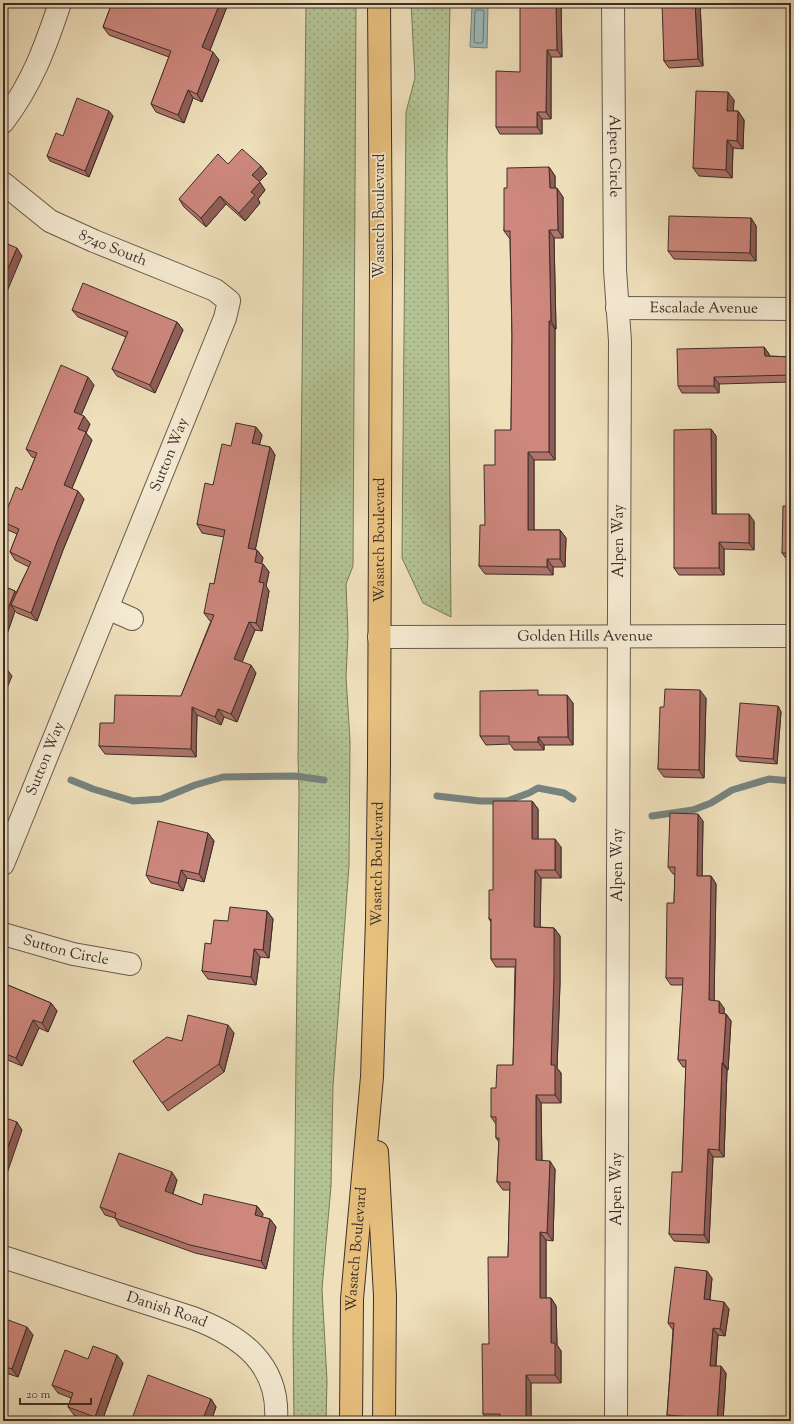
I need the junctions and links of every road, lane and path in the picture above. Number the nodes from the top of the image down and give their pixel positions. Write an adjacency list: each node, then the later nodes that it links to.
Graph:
1 (60, 3): 4 (street)
2 (379, 3): 13 (main road, Wasatch Boulevard)
3 (613, 3): 7 (street, Alpen Circle)
4 (3, 122)
5 (3, 183): 6 (street, 8740 South)
6 (229, 301): 9 (street, Sutton Way)
7 (617, 308): 8 (street, Escalade Avenue); 11 (street, Alpen Way)
8 (791, 308)
9 (107, 608): 10 (street); 14 (street, Sutton Way)
10 (132, 619)
11 (618, 636): 12 (street, Golden Hills Avenue); 13 (street, Golden Hills Avenue); 22 (street, Alpen Way)
12 (791, 636)
13 (379, 637): 17 (main road, Wasatch Boulevard)
14 (3, 864)
15 (3, 934): 16 (street, Sutton Circle)
16 (130, 964)
17 (372, 1077): 20 (main road, Wasatch Boulevard); 21 (main road, Wasatch Boulevard)
18 (3, 1257): 19 (street, Danish Road)
19 (276, 1421)
20 (351, 1421)
21 (384, 1421)
22 (616, 1421)

